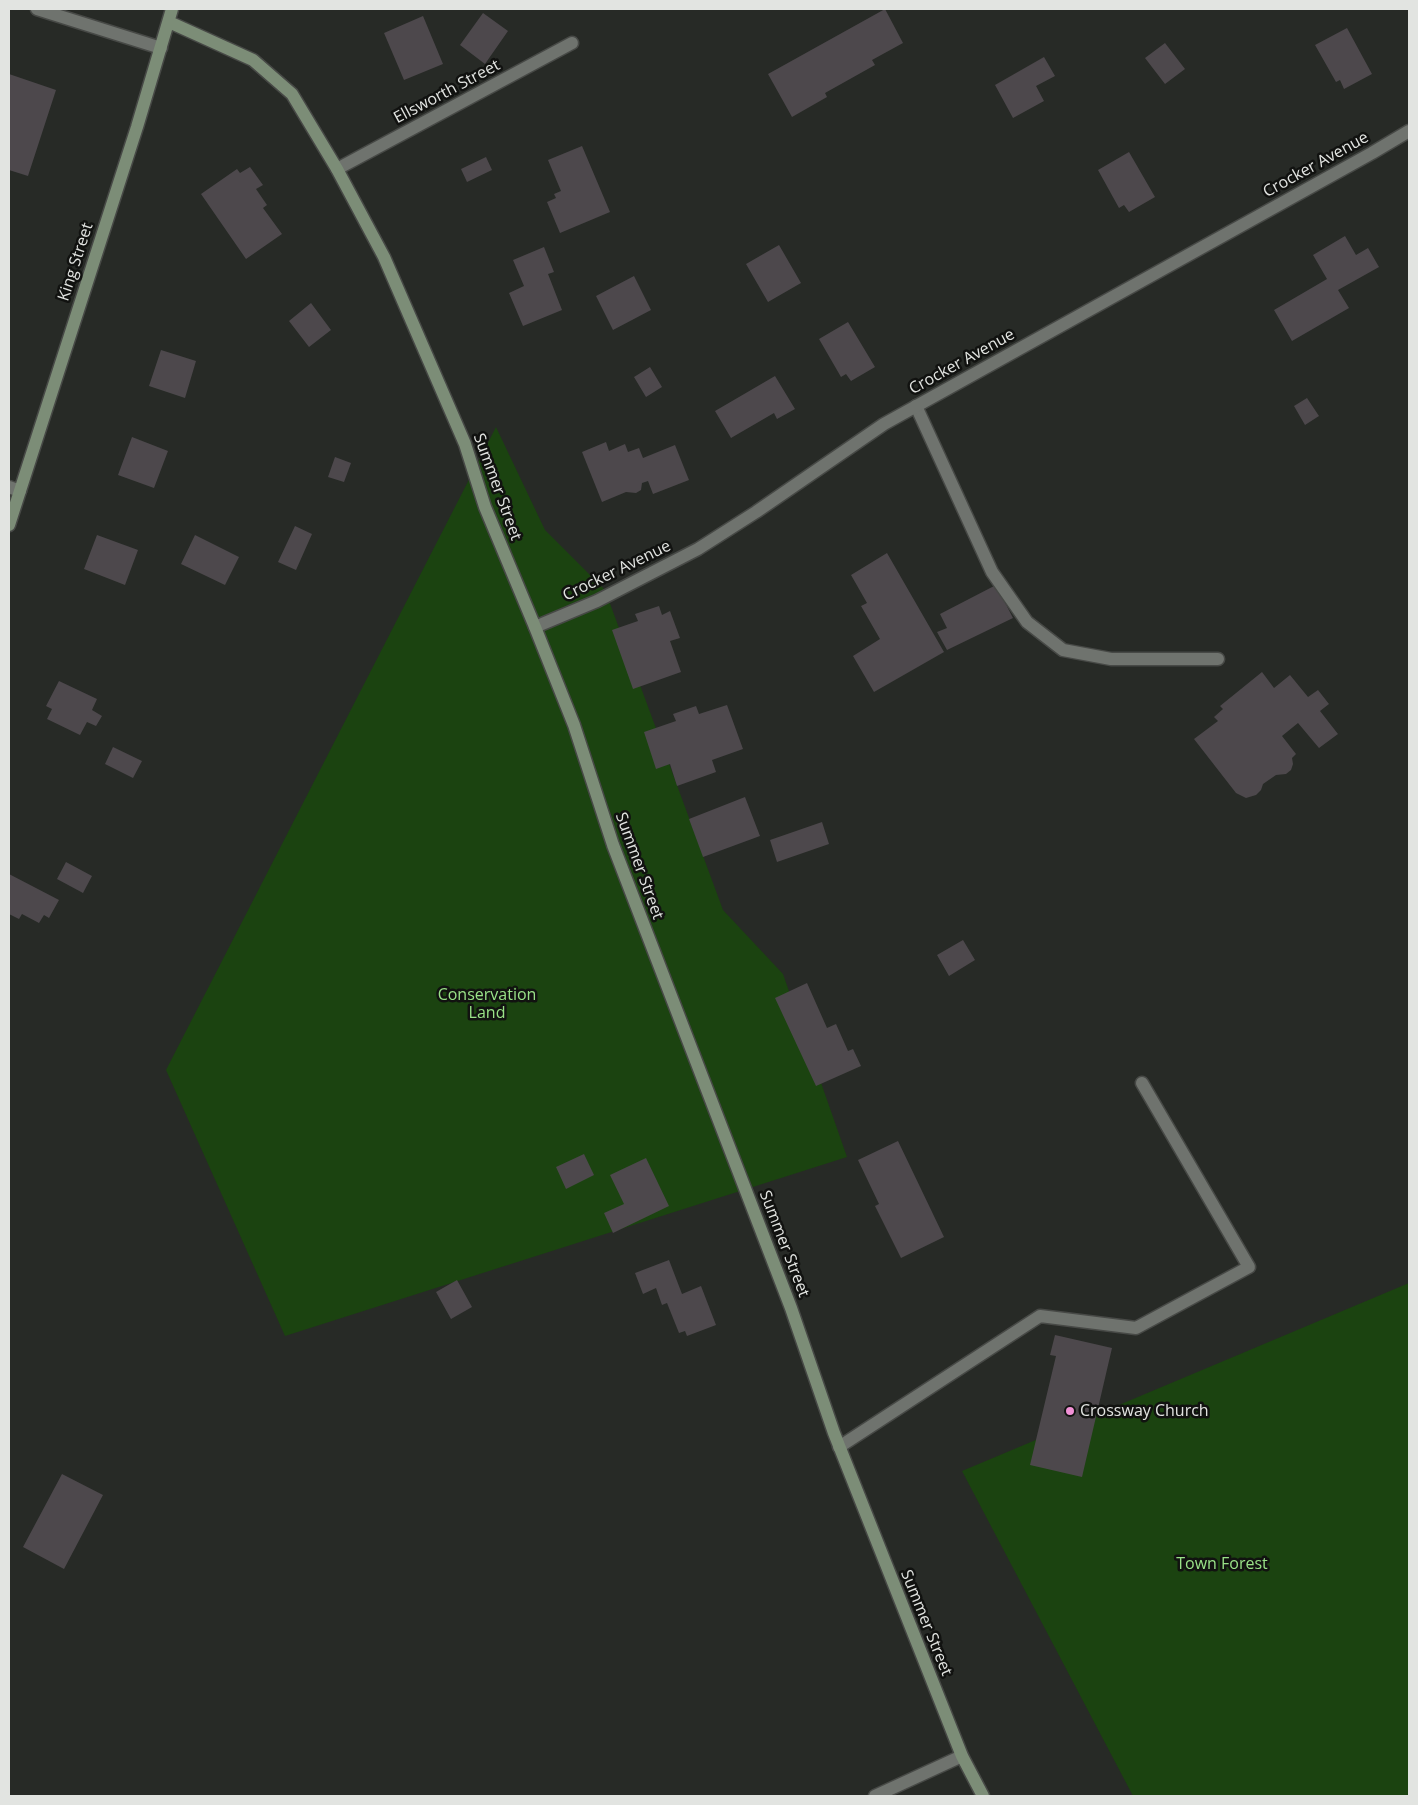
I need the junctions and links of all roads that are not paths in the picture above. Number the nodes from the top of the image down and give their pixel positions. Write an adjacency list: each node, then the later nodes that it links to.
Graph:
1 (37, 9): 5 (street)
2 (172, 9): 3 (main road, King Street)
3 (169, 22): 5 (main road, King Street); 7 (main road, Summer Street)
4 (572, 43): 7 (street, Ellsworth Street)
5 (161, 48): 9 (main road, King Street)
6 (1409, 131): 8 (street, Crocker Avenue)
7 (337, 169): 11 (main road, Summer Street)
8 (916, 406): 11 (street, Crocker Avenue); 12 (street)
9 (14, 489): 10 (main road, King Street)
10 (9, 525)
11 (535, 626): 14 (main road, Summer Street)
12 (1218, 659)
13 (1142, 1083): 14 (street)
14 (839, 1447): 15 (main road, Summer Street)
15 (962, 1756): 16 (street); 17 (main road, Summer Street)
16 (875, 1796)
17 (982, 1796)

